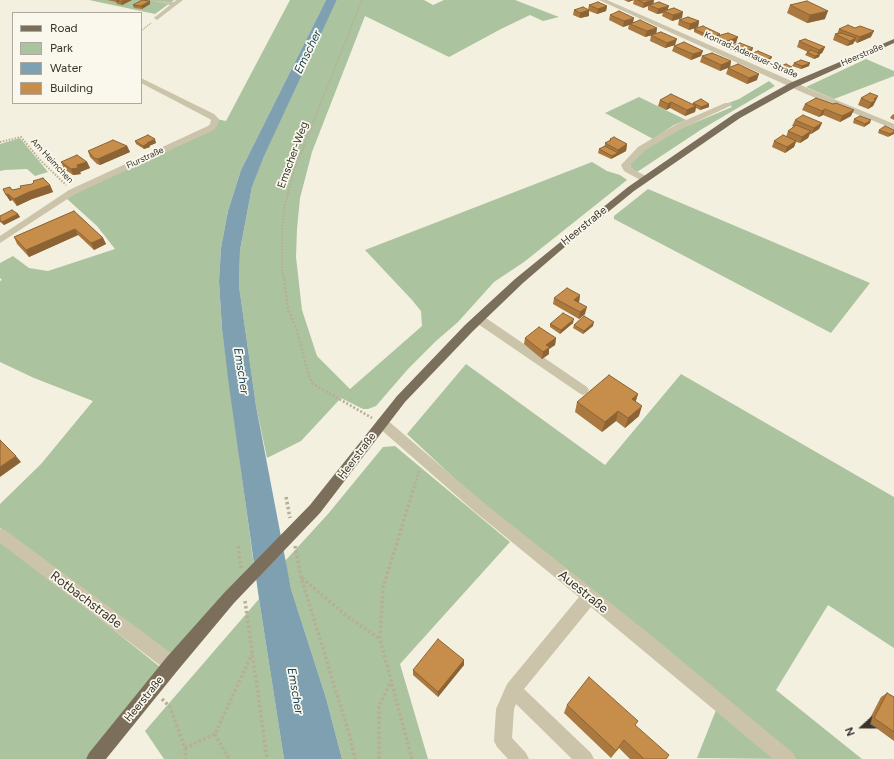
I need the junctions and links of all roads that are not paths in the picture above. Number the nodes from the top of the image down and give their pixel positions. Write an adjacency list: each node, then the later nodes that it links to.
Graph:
1 (151, 0): 3 (street)
2 (602, 0): 7 (street, Konrad-Adenauer-Straße)
3 (178, 2): 4 (street)
4 (157, 18)
5 (894, 41): 7 (main road, Heerstraße)
6 (142, 81): 11 (street, Flurstraße)
7 (793, 85): 9 (street, Konrad-Adenauer-Straße); 10 (main road, Heerstraße)
8 (728, 105): 10 (street)
9 (894, 127)
10 (645, 179): 12 (main road, Heerstraße)
11 (0, 240)
12 (479, 319): 13 (street); 14 (main road, Heerstraße)
13 (584, 390)
14 (382, 423): 16 (street, Auestraße); 17 (main road, Heerstraße)
15 (0, 535): 17 (street, Rotbachstraße)
16 (589, 597): 18 (street); 22 (street, Auestraße)
17 (172, 664): 19 (main road, Heerstraße)
18 (513, 690): 20 (street); 21 (street)
19 (95, 759)
20 (520, 759)
21 (585, 759)
22 (786, 759)

